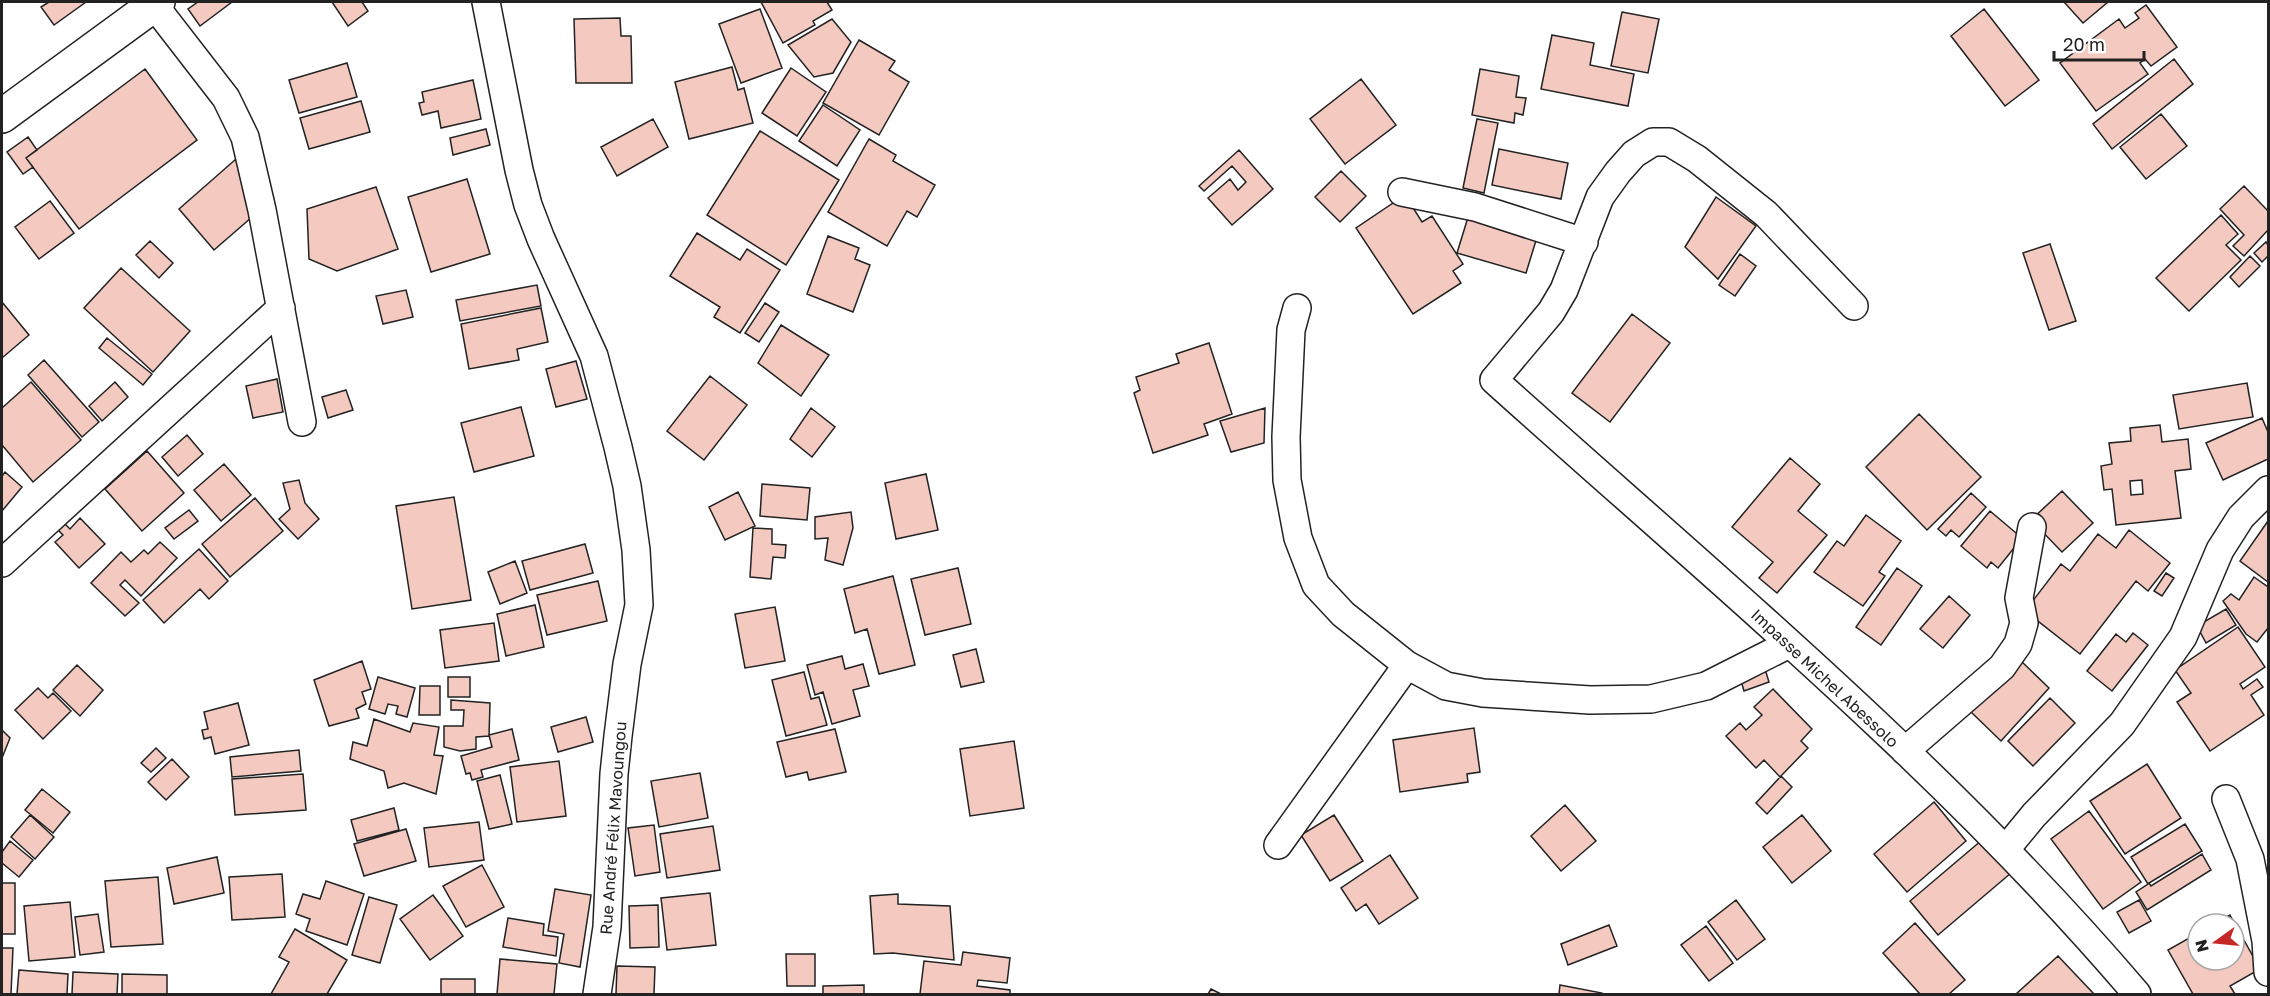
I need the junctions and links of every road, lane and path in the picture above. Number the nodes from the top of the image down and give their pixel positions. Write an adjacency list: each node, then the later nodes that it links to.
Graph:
1 (486, 2): 20 (street, Rue André Félix Mavoungou)
2 (156, 3): 3 (main road); 7 (street)
3 (2, 116)
4 (1402, 192): 5 (street)
5 (1584, 242): 6 (street); 13 (street, Impasse Michel Abessolo)
6 (1854, 306)
7 (281, 308): 9 (street); 12 (street)
8 (1297, 308): 14 (street)
9 (302, 422)
10 (2268, 490): 18 (street)
11 (2032, 527): 15 (street)
12 (2, 563)
13 (1789, 644): 14 (street); 15 (street, Impasse Michel Abessolo)
14 (1407, 665): 17 (street)
15 (1905, 751): 18 (street, Impasse Michel Abessolo)
16 (2226, 799): 19 (street)
17 (1278, 845)
18 (2006, 849): 21 (street, Impasse Michel Abessolo)
19 (2268, 972)
20 (597, 994)
21 (2137, 994)

